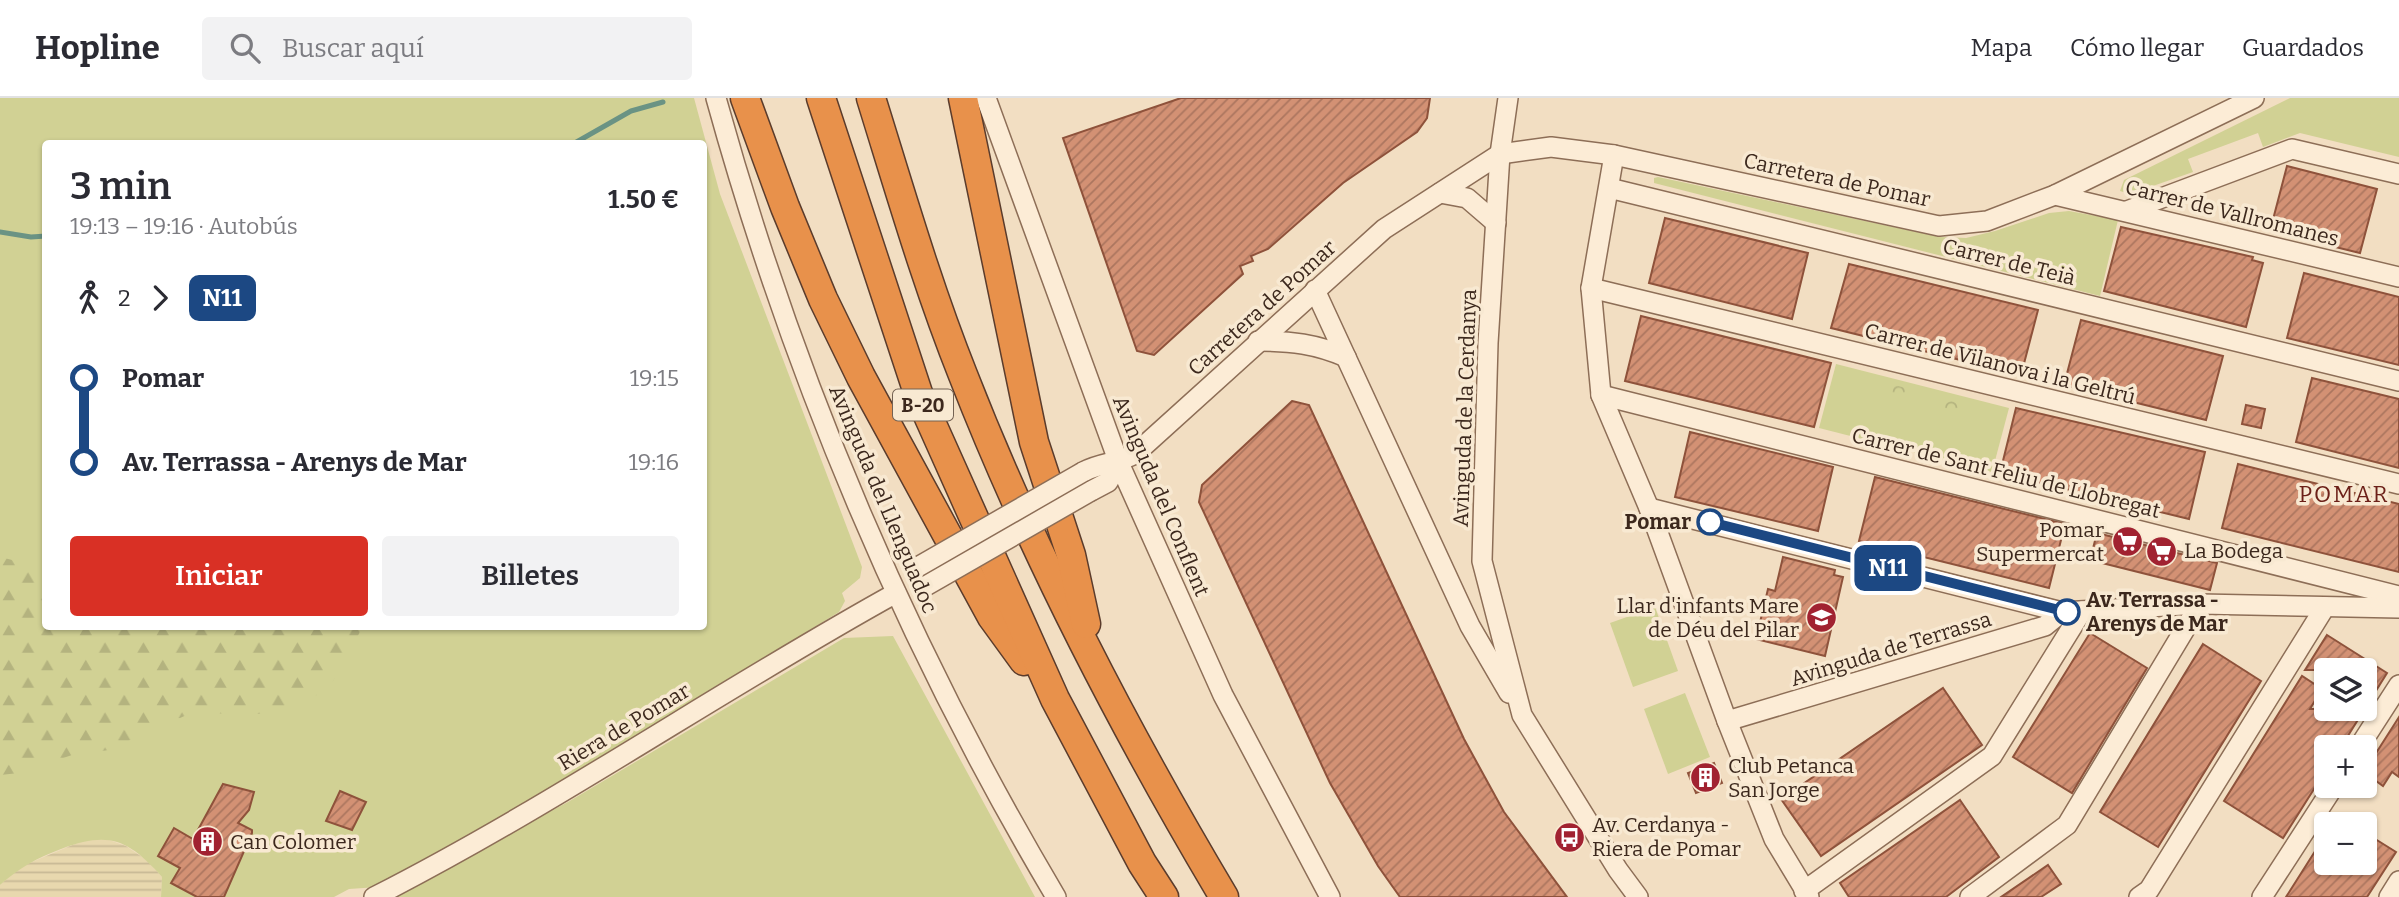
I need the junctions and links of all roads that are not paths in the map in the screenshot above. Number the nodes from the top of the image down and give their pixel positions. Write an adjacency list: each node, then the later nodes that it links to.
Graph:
1 (716, 98): 27 (street, Avinguda del Llenguadoc)
2 (745, 98): 36 (highway)
3 (821, 98): 36 (highway, B-20)
4 (871, 98): 34 (highway, B-20)
5 (963, 98): 34 (highway)
6 (986, 98): 24 (street, Avinguda del Conflent)
7 (1508, 98): 9 (street, Avinguda de la Cerdanya)
8 (2254, 98): 14 (street, Carretera de Pomar)
9 (1500, 154): 10 (street, Carretera de Pomar); 13 (street, Carretera de Pomar); 16 (street, Avinguda de la Cerdanya)
10 (1614, 155): 12 (street); 14 (street, Carretera de Pomar)
11 (2399, 174): 15 (street)
12 (1609, 188): 18 (street); 22 (street, Carrer de Teià)
13 (1440, 193): 16 (street); 19 (street, Carretera de Pomar)
14 (2055, 195): 15 (street, Carrer de Vallromanes)
15 (2127, 211): 17 (street, Carrer de Vallromanes)
16 (1496, 223): 37 (street, Avinguda de la Cerdanya)
17 (2399, 277)
18 (1591, 288): 23 (street); 25 (street, Carrer de Vilanova i la Geltrú)
19 (1315, 290): 20 (street, Carretera de Pomar); 21 (street, Avinguda de la Cerdanya)
20 (1258, 341): 21 (street); 24 (street, Carretera de Pomar)
21 (1346, 357): 37 (street, Avinguda de la Cerdanya)
22 (2399, 381)
23 (1601, 395): 26 (street); 28 (street, Carrer de Sant Feliu de Llobregat)
24 (1119, 463): 27 (street, Carretera de Pomar, bridge); 27 (street, Carretera de Pomar, bridge); 47 (street, Avinguda del Conflent)
25 (2399, 484)
26 (1649, 508): 33 (street); 38 (street)
27 (895, 592): 43 (street, Riera de Pomar); 44 (street, Avinguda del Llenguadoc)
28 (2399, 596)
29 (2200, 604): 30 (street, Avinguda de Terrassa); 32 (street, Avinguda de Terrassa); 49 (street)
30 (2325, 607): 31 (street, Avinguda de Terrassa); 50 (street)
31 (2399, 608)
32 (2082, 611): 33 (street, Avinguda de Terrassa); 42 (street)
33 (2062, 612): 38 (street, Avinguda de Terrassa)
34 (1096, 672): 46 (highway, B-20)
35 (2399, 685): 39 (street)
36 (1055, 699): 45 (highway, B-20)
37 (1522, 715): 48 (street, Avinguda de la Cerdanya)
38 (1727, 721): 42 (street)
39 (2367, 735)
40 (2326, 798): 51 (street)
41 (2399, 881): 52 (street)
42 (1806, 894)
43 (374, 897)
44 (1056, 897)
45 (1164, 897)
46 (1224, 897)
47 (1330, 897)
48 (1638, 897)
49 (1970, 897)
50 (2139, 897)
51 (2262, 897)
52 (2389, 897)

